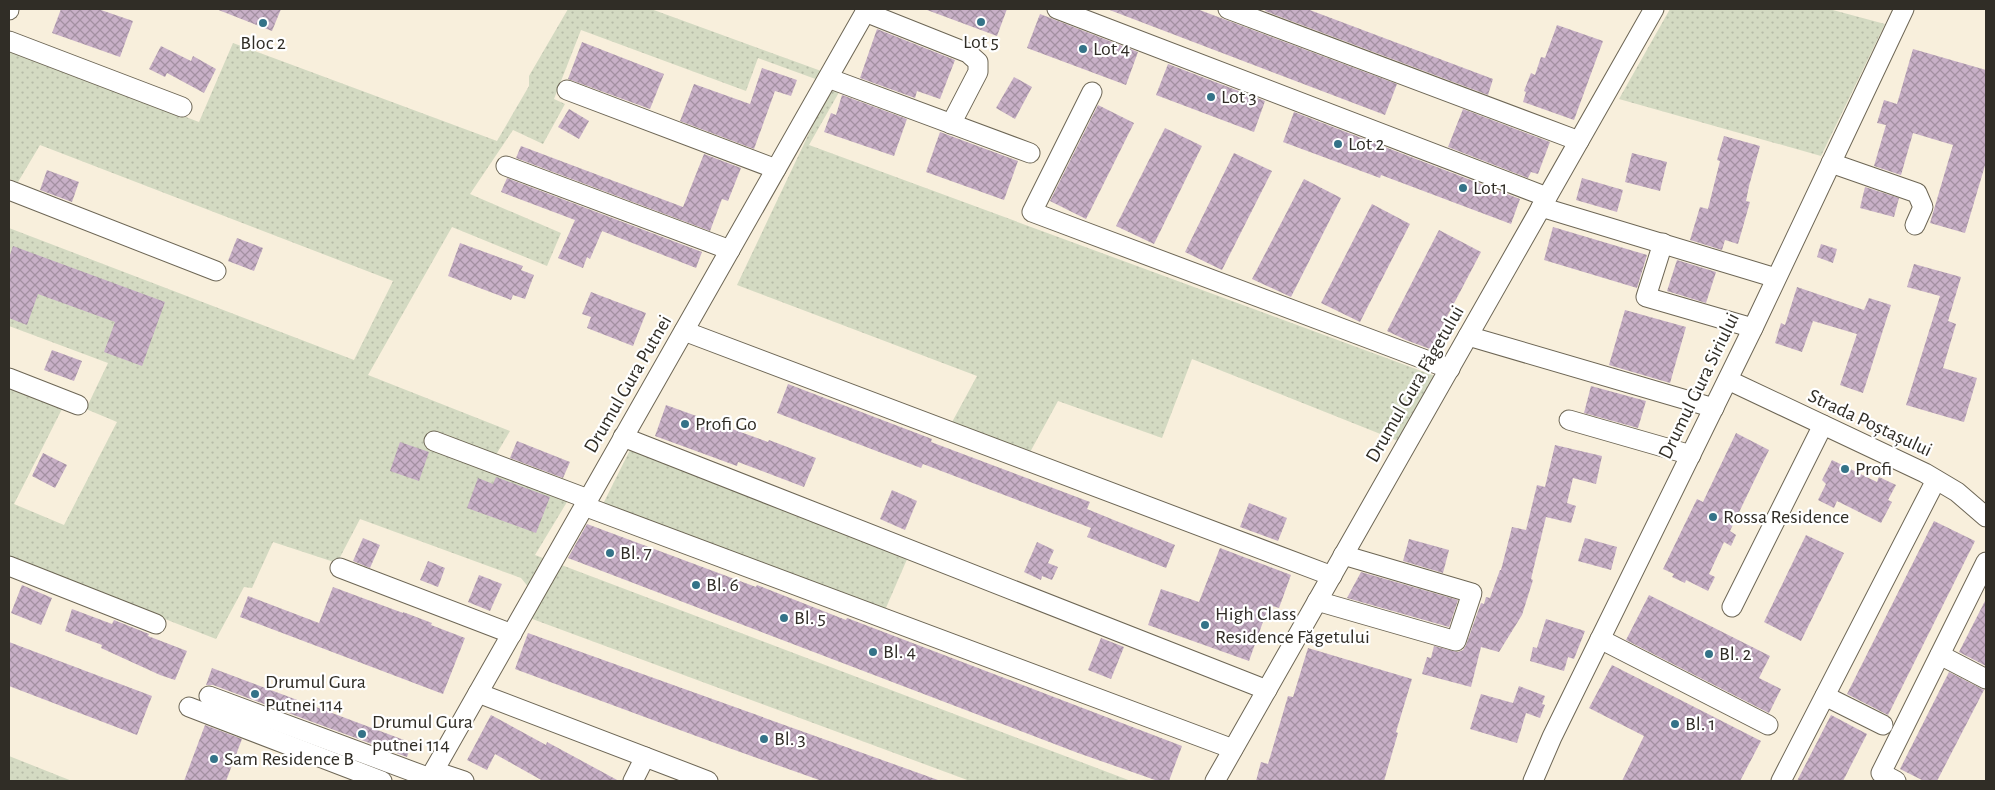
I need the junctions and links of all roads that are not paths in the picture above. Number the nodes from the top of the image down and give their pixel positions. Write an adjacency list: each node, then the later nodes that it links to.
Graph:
1 (1057, 9): 18 (street)
2 (1228, 9): 12 (street)
3 (1654, 9): 12 (street, Drumul Gura Făgetului)
4 (1904, 9): 14 (street, Drumul Gura Siriului)
5 (866, 11): 7 (street, Drumul Gura Putnei); 11 (street)
6 (9, 41): 10 (street)
7 (828, 78): 11 (street); 16 (street, Drumul Gura Putnei)
8 (566, 90): 16 (street)
9 (1092, 92): 27 (street)
10 (182, 107)
11 (951, 124): 13 (street)
12 (1579, 141): 18 (street, Drumul Gura Făgetului)
13 (1030, 153)
14 (1831, 163): 19 (street); 23 (street, Drumul Gura Siriului)
15 (506, 166): 21 (street)
16 (776, 168): 21 (street, Drumul Gura Putnei)
17 (9, 190): 22 (street)
18 (1544, 202): 20 (street); 26 (street, Drumul Gura Făgetului)
19 (1915, 225)
20 (1663, 243): 23 (street); 24 (street)
21 (730, 250): 25 (street, Drumul Gura Putnei)
22 (216, 271)
23 (1776, 278): 24 (street, Drumul Gura Siriului)
24 (1753, 328): 29 (street, Drumul Gura Siriului)
25 (684, 331): 34 (street, Drumul Gura Putnei); 44 (street)
26 (1468, 336): 27 (street, Drumul Gura Făgetului); 31 (street)
27 (1450, 369): 40 (street, Drumul Gura Făgetului)
28 (9, 378): 30 (street)
29 (1728, 380): 31 (street, Drumul Gura Siriului); 33 (street, Strada Poștașului)
30 (78, 405)
31 (1714, 408): 36 (street, Drumul Gura Siriului)
32 (1569, 420): 36 (street)
33 (1823, 425): 37 (street, Strada Poștașului); 46 (street)
34 (623, 437): 38 (street, Drumul Gura Putnei); 52 (street)
35 (434, 440): 38 (street)
36 (1690, 455): 49 (street, Drumul Gura Siriului)
37 (1936, 480): 39 (street, Strada Poștașului); 55 (street)
38 (586, 502): 48 (street, Drumul Gura Putnei); 59 (street)
39 (1986, 517)
40 (1343, 555): 44 (street, Drumul Gura Făgetului); 45 (street)
41 (1986, 562): 50 (street)
42 (9, 566): 47 (street)
43 (340, 568): 48 (street)
44 (1332, 576): 45 (street, Drumul Gura Făgetului)
45 (1317, 601): 52 (street, Drumul Gura Făgetului)
46 (1732, 607)
47 (156, 624)
48 (512, 634): 53 (street, Drumul Gura Putnei)
49 (1600, 639): 58 (street); 67 (street, Drumul Gura Siriului)
50 (1940, 655): 51 (street); 69 (street)
51 (1986, 679)
52 (1267, 690): 59 (street, Drumul Gura Făgetului)
53 (478, 693): 60 (street); 61 (street, Drumul Gura Putnei)
54 (208, 696): 61 (street)
55 (1826, 696): 57 (street); 68 (street)
56 (189, 707): 62 (street)
57 (1883, 724)
58 (1768, 725)
59 (1233, 749): 66 (street, Drumul Gura Făgetului)
60 (645, 757): 64 (street); 65 (street)
61 (431, 777): 63 (street)
62 (382, 781)
63 (464, 781)
64 (633, 781)
65 (708, 781)
66 (1215, 781)
67 (1533, 781)
68 (1781, 781)
69 (1896, 781)

